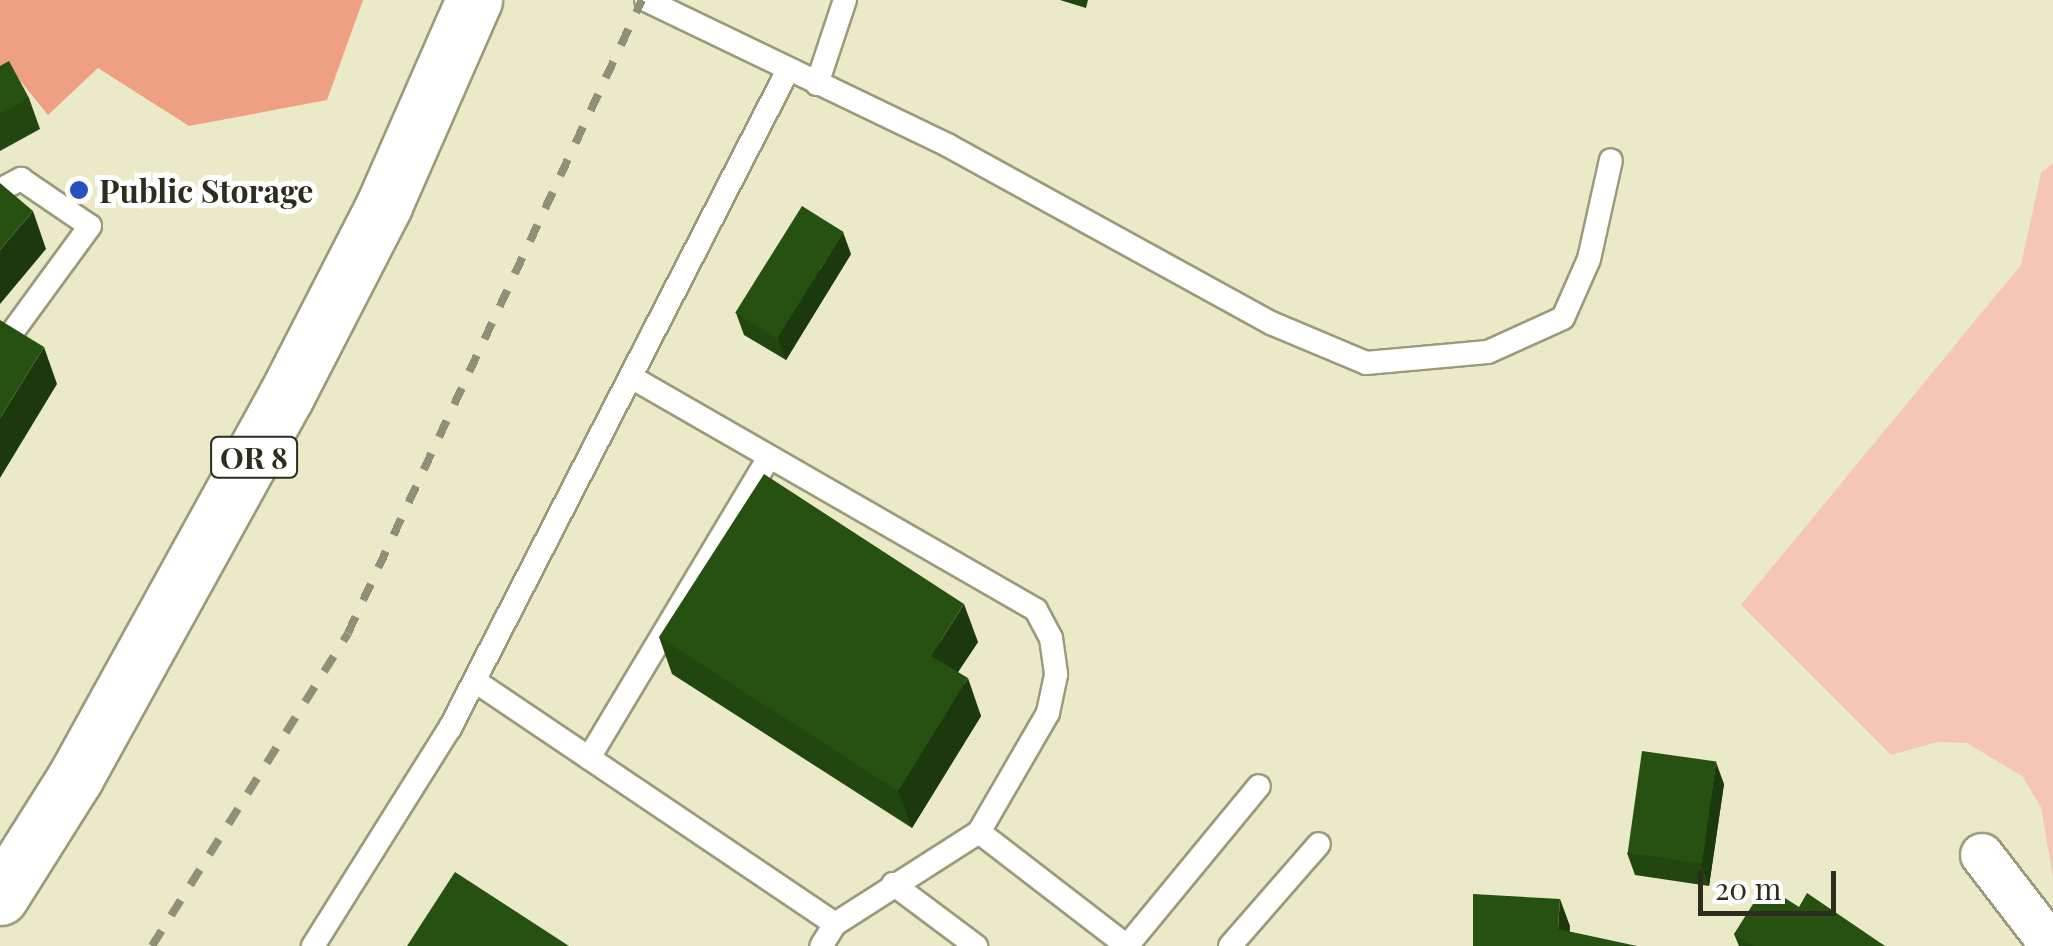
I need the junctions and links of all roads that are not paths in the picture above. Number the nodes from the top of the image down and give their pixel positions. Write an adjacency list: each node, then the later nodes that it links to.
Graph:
1 (474, 0): 18 (main road, OR 8)
2 (646, 0): 4 (lane)
3 (845, 0): 5 (lane)
4 (788, 70): 5 (lane); 9 (lane)
5 (817, 84): 6 (lane)
6 (1611, 160)
7 (0, 190): 8 (lane)
8 (0, 349)
9 (631, 377): 10 (lane); 11 (lane)
10 (769, 456): 12 (lane); 14 (lane)
11 (475, 681): 12 (lane); 20 (lane)
12 (590, 758): 19 (lane)
13 (1259, 786): 22 (lane)
14 (979, 832): 17 (lane); 22 (lane)
15 (1319, 844): 23 (lane)
16 (1982, 855): 24 (street)
17 (892, 884): 19 (lane); 21 (lane)
18 (0, 897)
19 (830, 938)
20 (313, 946)
21 (976, 946)
22 (1127, 946)
23 (1230, 946)
24 (2052, 946)

